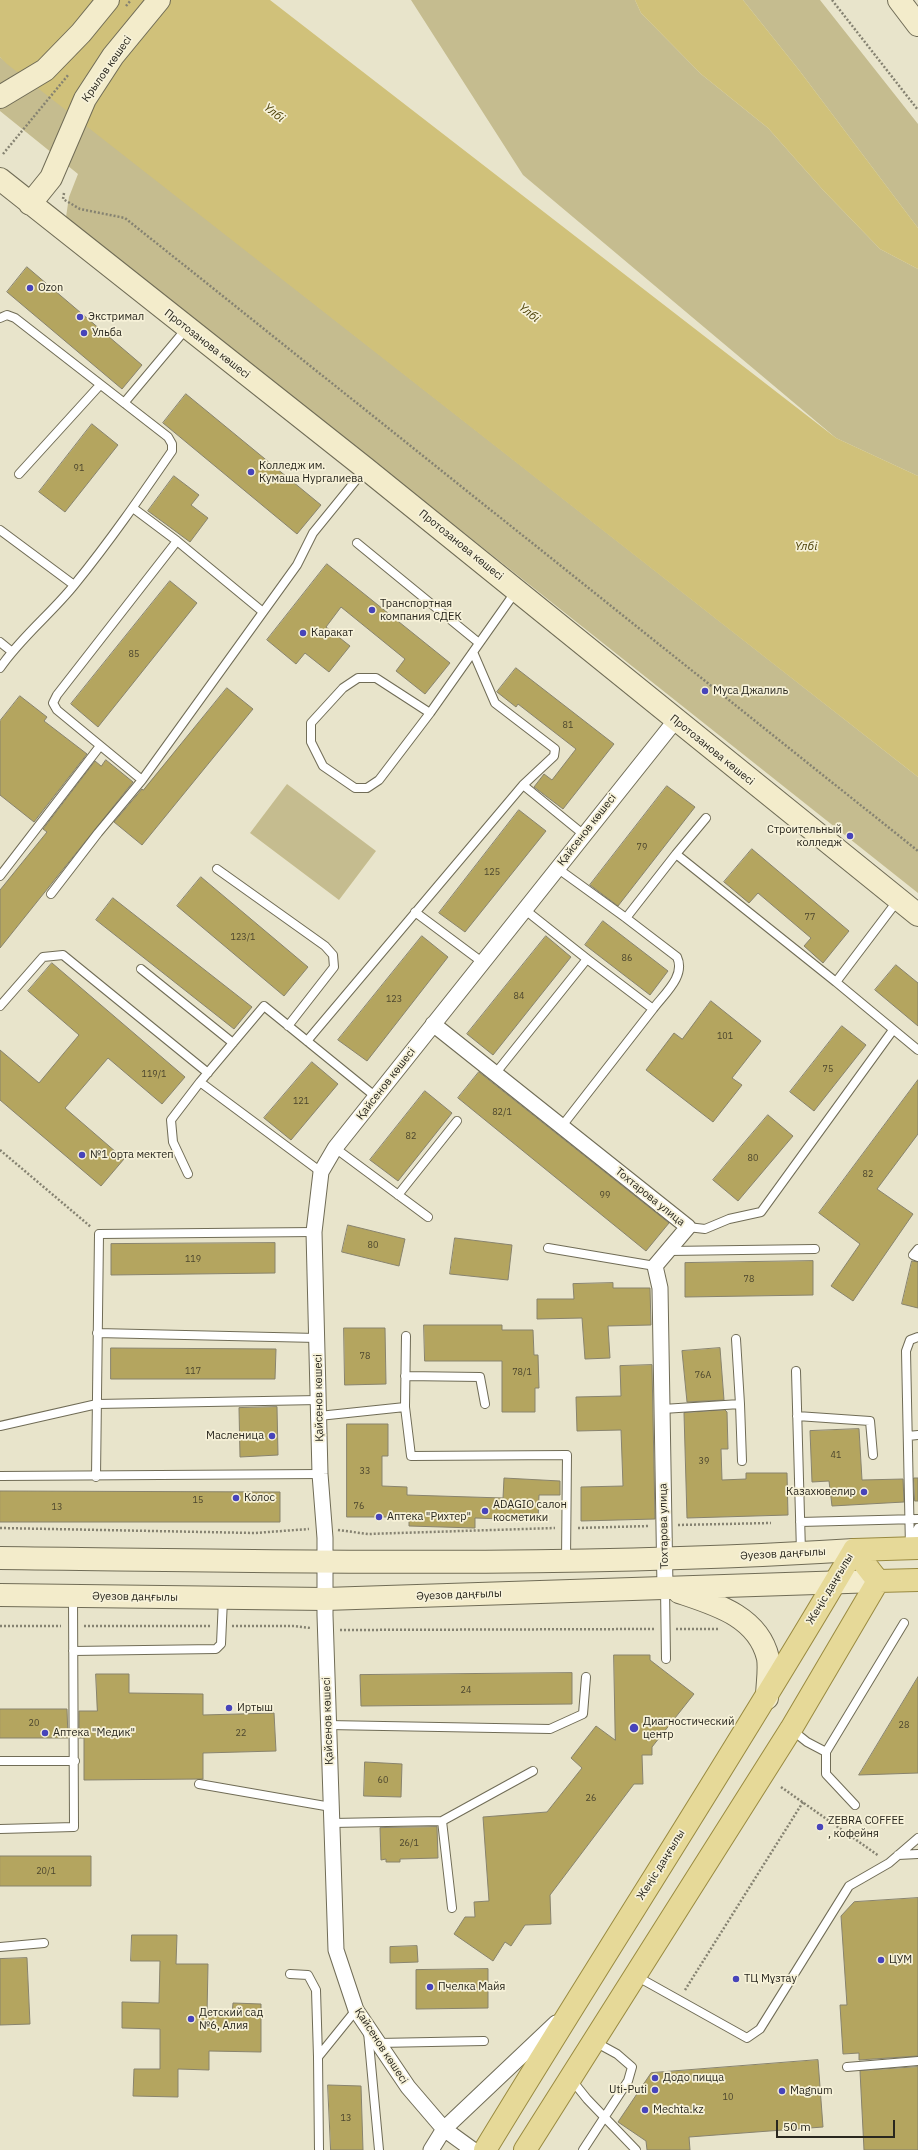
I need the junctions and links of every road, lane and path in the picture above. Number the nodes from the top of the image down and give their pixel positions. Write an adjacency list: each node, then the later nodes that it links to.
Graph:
1 (131, 0): 5 (path)
2 (159, 0): 13 (main road, Крылов көшесі)
3 (832, 0): 9 (path)
4 (899, 0): 6 (main road)
5 (115, 6): 8 (main road)
6 (918, 25)
7 (72, 71): 10 (path)
8 (0, 97)
9 (918, 110)
10 (3, 154)
11 (0, 179): 13 (main road, Протозанова көшесі)
12 (63, 199): 39 (path)
13 (30, 204): 15 (main road, Протозанова көшесі)
14 (0, 318): 16 (lane)
15 (187, 328): 17 (lane); 18 (main road, Протозанова көшесі)
16 (100, 385): 17 (lane); 19 (lane)
17 (124, 403): 20 (lane)
18 (365, 468): 25 (main road, Протозанова көшесі); 26 (lane)
19 (19, 474)
20 (133, 508): 22 (lane); 24 (lane)
21 (0, 530): 24 (lane)
22 (177, 541): 26 (lane); 34 (lane)
23 (357, 543): 28 (lane)
24 (74, 585): 29 (lane)
25 (516, 590): 28 (lane); 33 (main road, Протозанова көшесі)
26 (263, 612): 35 (lane)
27 (0, 642): 29 (lane)
28 (479, 643): 30 (lane)
29 (12, 651): 31 (lane)
30 (472, 652): 32 (lane); 36 (lane)
31 (0, 668)
32 (430, 713): 32 (lane)
33 (675, 720): 38 (street, Қайсенов көшесі); 45 (main road, Протозанова көшесі)
34 (100, 746): 35 (lane); 43 (lane)
35 (142, 780): 44 (lane)
36 (523, 785): 38 (lane); 47 (lane)
37 (706, 818): 40 (lane)
38 (583, 834): 41 (street, Қайсенов көшесі)
39 (918, 851)
40 (676, 854): 49 (lane); 53 (lane)
41 (557, 868): 46 (street, Қайсенов көшесі); 49 (lane)
42 (217, 870): 57 (lane)
43 (0, 876)
44 (51, 894)
45 (898, 899): 48 (main road, Протозанова көшесі); 53 (lane)
46 (524, 909): 50 (lane); 51 (street, Қайсенов көшесі)
47 (415, 912): 51 (lane); 59 (lane)
48 (918, 915)
49 (626, 918): 55 (lane)
50 (587, 959): 55 (lane); 63 (lane)
51 (482, 962): 56 (street, Қайсенов көшесі)
52 (141, 969): 60 (lane)
53 (836, 982): 58 (lane)
54 (0, 1006): 62 (lane)
55 (653, 1009): 67 (lane)
56 (433, 1024): 63 (street, Тохтарова улица); 65 (street, Қайсенов көшесі)
57 (288, 1026): 59 (lane); 60 (lane)
58 (893, 1030): 61 (lane); 74 (lane)
59 (307, 1041): 65 (lane)
60 (233, 1043): 62 (lane)
61 (918, 1050)
62 (208, 1073): 64 (lane)
63 (495, 1074): 67 (street, Тохтарова улица)
64 (200, 1082): 70 (lane); 71 (lane)
65 (376, 1096): 68 (street, Қайсенов көшесі)
66 (457, 1121): 72 (lane)
67 (562, 1126): 74 (street, Тохтарова улица)
68 (335, 1148): 70 (street, Қайсенов көшесі); 72 (lane)
69 (0, 1150): 76 (path)
70 (321, 1172): 75 (street, Қайсенов көшесі)
71 (188, 1174)
72 (398, 1195): 73 (lane)
73 (428, 1217)
74 (688, 1227): 79 (street, Тохтарова улица)
75 (314, 1232): 76 (lane); 86 (street, Қайсенов көшесі)
76 (99, 1234): 83 (lane)
77 (548, 1248): 82 (lane)
78 (918, 1248): 81 (lane)
79 (668, 1250): 80 (lane); 82 (street, Тохтарова улица)
80 (815, 1250)
81 (918, 1257)
82 (655, 1266): 95 (street, Тохтарова улица)
83 (97, 1333): 86 (lane); 91 (lane)
84 (406, 1336): 89 (lane)
85 (918, 1337): 100 (lane)
86 (317, 1338): 90 (street, Қайсенов көшесі)
87 (736, 1340): 93 (lane)
88 (796, 1371): 97 (lane)
89 (405, 1376): 92 (lane); 94 (lane)
90 (319, 1400): 91 (lane); 96 (street, Қайсенов көшесі)
91 (97, 1404): 98 (lane); 105 (lane)
92 (485, 1404)
93 (740, 1404): 95 (lane); 102 (lane)
94 (405, 1407): 96 (lane); 112 (lane)
95 (664, 1409): 109 (street, Тохтарова улица)
96 (319, 1416): 103 (street, Қайсенов көшесі)
97 (797, 1416): 101 (lane); 107 (lane)
98 (0, 1426)
99 (918, 1435): 100 (lane)
100 (908, 1436): 106 (lane)
101 (873, 1455)
102 (742, 1461)
103 (320, 1474): 105 (lane); 111 (street, Қайсенов көшесі)
104 (0, 1476): 105 (lane)
105 (96, 1477)
106 (914, 1519): 107 (lane); 114 (lane)
107 (800, 1522): 116 (lane)
108 (771, 1523): 109 (path)
109 (664, 1525): 112 (path); 118 (street, Тохтарова улица)
110 (0, 1528): 111 (path)
111 (324, 1528): 112 (path); 121 (street, Қайсенов көшесі)
112 (567, 1528): 119 (lane)
113 (918, 1528): 114 (lane)
114 (914, 1548): 115 (main road, Әуезов даңғылы)
115 (854, 1550): 116 (main road, Әуезов даңғылы); 123 (main road, Жеңіс даңғылы); 124 (main road, Жеңіс даңғылы)
116 (801, 1553): 118 (main road, Әуезов даңғылы)
117 (0, 1558): 121 (main road, Әуезов даңғылы)
118 (665, 1559): 120 (main road, Әуезов даңғылы); 125 (street, Тохтарова улица)
119 (566, 1560): 120 (main road, Әуезов даңғылы); 121 (main road, Әуезов даңғылы)
120 (589, 1560): 126 (main road)
121 (326, 1562): 130 (street, Қайсенов көшесі)
122 (918, 1580): 123 (main road, Әуезов даңғылы)
123 (878, 1581): 124 (main road, Әуезов даңғылы); 143 (main road)
124 (835, 1582): 125 (main road, Әуезов даңғылы); 141 (main road, Жеңіс даңғылы)
125 (664, 1588): 126 (main road, Әуезов даңғылы); 135 (lane); 141 (main road)
126 (589, 1590): 130 (main road, Әуезов даңғылы)
127 (0, 1595): 128 (main road, Әуезов даңғылы)
128 (73, 1596): 129 (main road, Әуезов даңғылы); 133 (lane)
129 (223, 1598): 130 (main road, Әуезов даңғылы); 134 (lane)
130 (325, 1599): 137 (street, Қайсенов көшесі)
131 (904, 1623): 144 (lane)
132 (0, 1626): 133 (path)
133 (72, 1626): 134 (path); 138 (lane)
134 (222, 1626): 137 (path); 138 (lane)
135 (665, 1629): 136 (path); 137 (path); 139 (lane)
136 (720, 1629)
137 (325, 1630): 142 (street, Қайсенов көшесі)
138 (73, 1652): 146 (lane)
139 (666, 1659)
140 (586, 1677): 142 (lane)
141 (767, 1698): 167 (main road, Жеңіс даңғылы)
142 (328, 1725): 152 (street, Қайсенов көшесі)
143 (791, 1729): 144 (lane); 164 (main road)
144 (826, 1752): 151 (lane)
145 (0, 1761): 146 (lane)
146 (74, 1761): 155 (lane)
147 (533, 1771): 153 (lane)
148 (199, 1784): 152 (lane)
149 (781, 1787): 150 (path)
150 (803, 1802): 159 (path); 165 (path)
151 (855, 1805)
152 (331, 1807): 154 (street, Қайсенов көшесі)
153 (442, 1821): 154 (lane); 160 (lane)
154 (332, 1823): 166 (street, Қайсенов көшесі)
155 (0, 1829)
156 (918, 1838): 158 (lane)
157 (918, 1854): 158 (lane)
158 (898, 1855): 159 (lane)
159 (889, 1862): 165 (lane)
160 (452, 1908)
161 (44, 1943): 162 (lane)
162 (0, 1947)
163 (290, 1974): 172 (lane)
164 (635, 1976): 165 (lane); 170 (main road)
165 (678, 2000)
166 (356, 2010): 168 (street, Қайсенов көшесі); 172 (lane)
167 (569, 2010): 177 (street); 182 (main road, Жеңіс даңғылы)
168 (367, 2027): 171 (street, Қайсенов көшесі); 179 (lane)
169 (484, 2041): 171 (lane)
170 (594, 2041): 175 (main road); 176 (lane)
171 (378, 2043): 177 (street, Қайсенов көшесі)
172 (318, 2057): 178 (lane)
173 (918, 2061): 174 (lane)
174 (847, 2067)
175 (571, 2078): 176 (lane); 183 (main road)
176 (604, 2116): 184 (lane); 185 (lane)
177 (444, 2129): 180 (street); 181 (street, Қайсенов көшесі)
178 (318, 2150)
179 (378, 2150)
180 (431, 2150)
181 (473, 2150)
182 (485, 2150)
183 (525, 2150)
184 (583, 2150)
185 (636, 2150)

